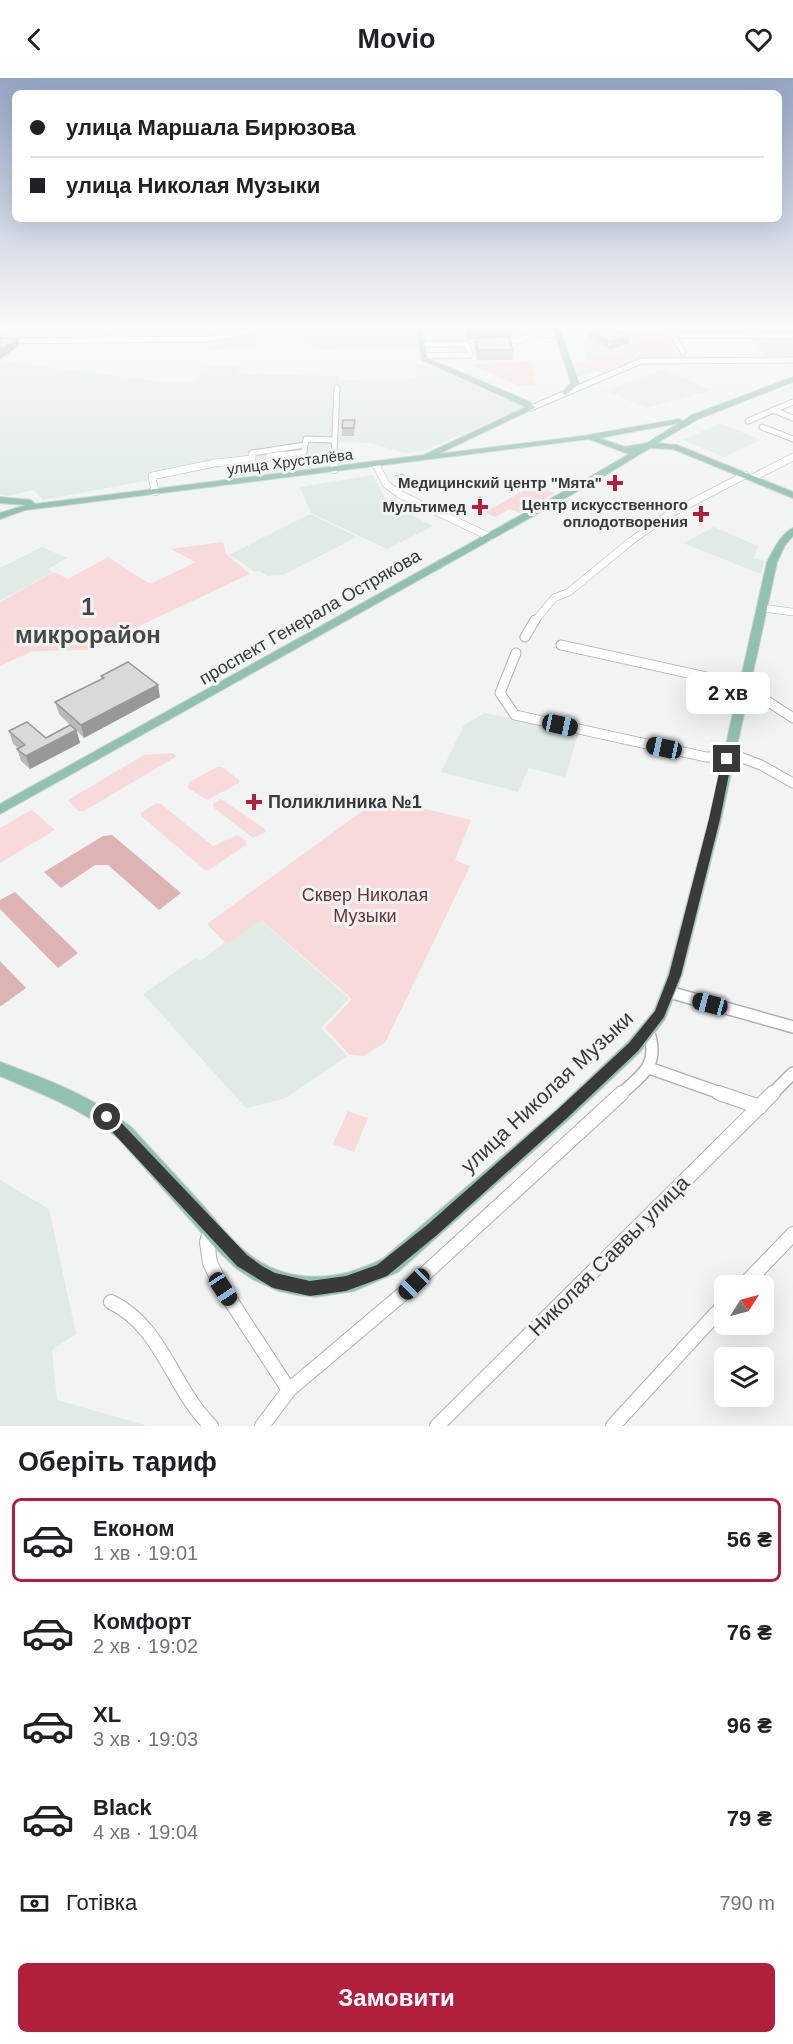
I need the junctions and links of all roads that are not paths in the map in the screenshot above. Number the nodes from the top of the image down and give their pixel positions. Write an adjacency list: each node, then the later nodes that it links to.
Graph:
1 (337, 388): 16 (street)
2 (490, 388): 8 (main road)
3 (570, 388): 6 (main road)
4 (578, 388): 6 (street)
5 (770, 388): 10 (main road)
6 (566, 393): 8 (street)
7 (793, 402): 9 (street)
8 (531, 406): 17 (main road)
9 (773, 410): 11 (street); 12 (street)
10 (695, 417): 14 (main road, улица Хрусталёва); 18 (main road, проспект Генерала Острякова)
11 (793, 418)
12 (748, 421)
13 (762, 427): 15 (street)
14 (583, 438): 20 (main road, улица Хрусталёва); 21 (main road, улица Хрусталёва)
15 (793, 439)
16 (333, 440): 27 (street); 29 (street)
17 (456, 441): 19 (main road); 21 (main road)
18 (655, 445): 20 (main road); 22 (main road); 22 (main road, проспект Генерала Острякова); 28 (main road)
19 (445, 446): 23 (main road); 25 (main road)
20 (625, 449): 22 (main road, улица Хрусталёва)
21 (467, 453): 23 (main road, улица Хрусталёва)
22 (636, 453): 37 (main road, проспект Генерала Острякова)
23 (453, 455): 25 (main road, улица Хрусталёва)
24 (793, 457): 28 (street)
25 (420, 459): 26 (main road, улица Хрусталёва)
26 (376, 465): 27 (main road, улица Хрусталёва); 37 (street)
27 (334, 470): 29 (main road, улица Хрусталёва)
28 (749, 476): 30 (main road); 40 (street)
29 (155, 492): 33 (main road, улица Хрусталёва)
30 (793, 495)
31 (0, 500): 32 (main road); 35 (main road)
32 (12, 501): 33 (main road); 34 (main road)
33 (50, 504): 34 (main road, улица Хрусталёва)
34 (24, 508): 35 (main road, улица Хрусталёва)
35 (0, 515)
36 (793, 531): 38 (main road, улица Николая Музыки)
37 (490, 537): 47 (main road, проспект Генерала Острякова)
38 (762, 608): 39 (street); 43 (main road, улица Николая Музыки)
39 (793, 612)
40 (525, 637)
41 (561, 645): 43 (street)
42 (516, 653): 45 (street)
43 (743, 686): 44 (street); 45 (main road, улица Николая Музыки)
44 (793, 718)
45 (727, 759): 46 (street); 48 (main road, улица Николая Музыки)
46 (793, 783)
47 (0, 810)
48 (669, 992): 49 (street); 50 (main road, улица Николая Музыки)
49 (793, 1027)
50 (648, 1030): 51 (street); 55 (main road, улица Николая Музыки)
51 (649, 1068): 54 (street); 60 (street)
52 (0, 1069): 55 (main road, улица Николая Музыки)
53 (793, 1073): 54 (street, Николая Саввы улица)
54 (760, 1107): 63 (street, Николая Саввы улица)
55 (211, 1228): 60 (street)
56 (793, 1234): 57 (street)
57 (754, 1275)
58 (111, 1302): 61 (street)
59 (714, 1316): 64 (street)
60 (289, 1390): 62 (street)
61 (212, 1426)
62 (262, 1426)
63 (437, 1426)
64 (613, 1426)

